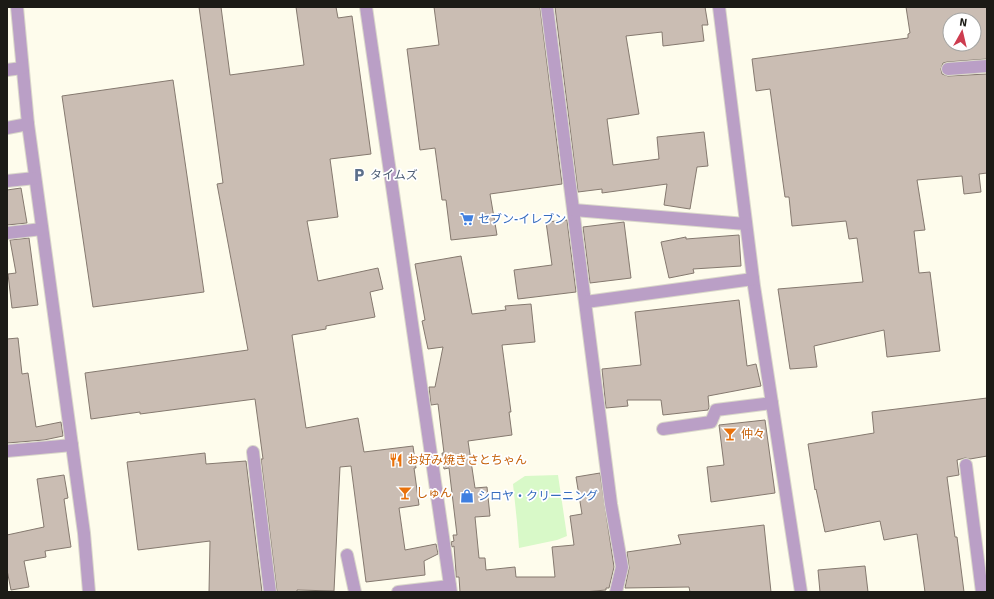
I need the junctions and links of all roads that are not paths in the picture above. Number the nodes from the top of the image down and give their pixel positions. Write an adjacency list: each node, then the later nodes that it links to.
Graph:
1 (17, 7): 6 (street)
2 (366, 7): 26 (street)
3 (547, 7): 13 (street)
4 (719, 7): 14 (street)
5 (987, 66): 7 (street)
6 (22, 68): 8 (street); 9 (street)
7 (948, 69)
8 (7, 70)
9 (28, 124): 10 (street); 11 (street)
10 (7, 128)
11 (35, 178): 12 (street); 15 (street)
12 (7, 181)
13 (574, 210): 14 (street); 18 (street)
14 (746, 224): 17 (street)
15 (42, 229): 16 (street); 21 (street)
16 (7, 233)
17 (753, 279): 18 (street); 19 (street)
18 (586, 302): 31 (street)
19 (772, 403): 20 (street); 32 (street)
20 (663, 429)
21 (72, 445): 22 (street); 27 (street)
22 (7, 451)
23 (253, 452): 28 (street)
24 (966, 465): 33 (street)
25 (347, 555): 29 (street)
26 (450, 589): 30 (street)
27 (89, 592)
28 (270, 592)
29 (354, 592)
30 (398, 592)
31 (616, 592)
32 (801, 592)
33 (982, 592)

